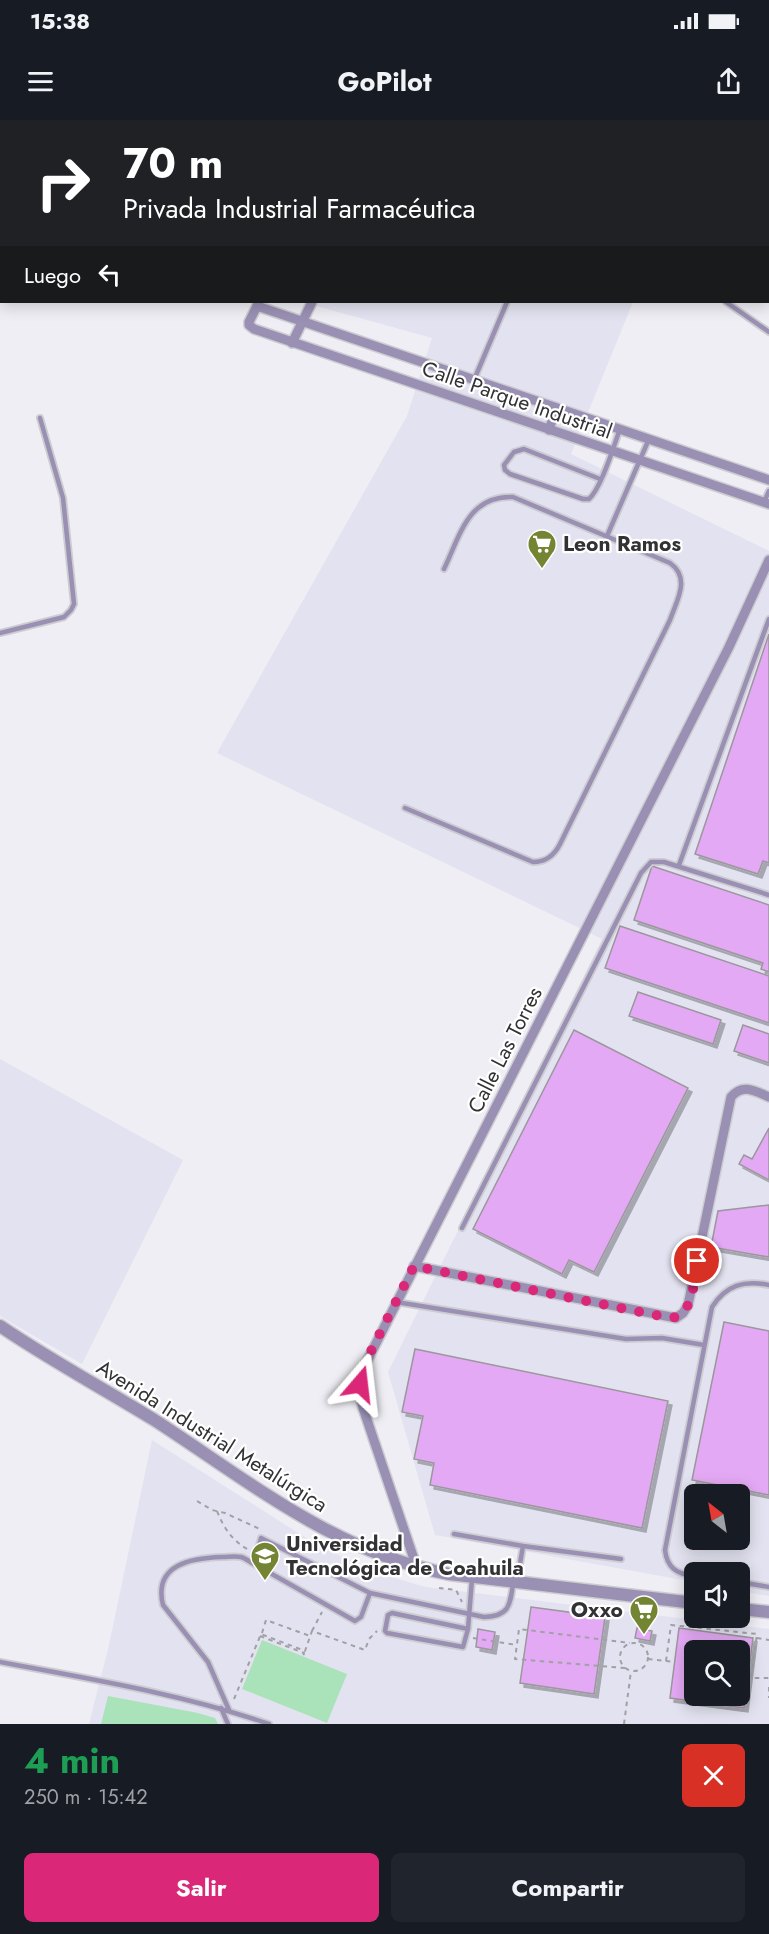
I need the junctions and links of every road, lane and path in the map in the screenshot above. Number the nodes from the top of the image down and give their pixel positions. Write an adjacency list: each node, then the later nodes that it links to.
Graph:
1 (312, 303): 5 (street)
2 (507, 303): 8 (lane)
3 (727, 303): 6 (lane)
4 (258, 304): 5 (street, Calle Parque Industrial); 7 (street, Calle Parque Industrial)
5 (303, 321): 7 (street); 8 (street, Calle Parque Industrial)
6 (769, 332)
7 (292, 343): 12 (street, Calle Parque Industrial)
8 (474, 380): 9 (street, Calle Parque Industrial)
9 (556, 408): 11 (street, Calle Parque Industrial); 12 (street)
10 (40, 418): 24 (lane)
11 (620, 429): 13 (street, Calle Parque Industrial); 14 (lane)
12 (549, 430): 14 (street, Calle Parque Industrial)
13 (649, 439): 15 (lane); 17 (street, Calle Parque Industrial)
14 (611, 451): 15 (street, Calle Parque Industrial); 16 (lane)
15 (640, 461): 19 (street, Calle Parque Industrial); 20 (lane)
16 (600, 479): 16 (lane)
17 (769, 480)
18 (769, 491): 19 (lane)
19 (767, 503)
20 (607, 536): 22 (lane); 25 (lane)
21 (769, 560): 30 (street, Calle Las Torres)
22 (444, 569)
23 (769, 619): 26 (lane)
24 (0, 633)
25 (405, 808)
26 (679, 866): 27 (lane); 29 (lane)
27 (769, 895)
28 (769, 1097): 30 (street)
29 (462, 1228)
30 (414, 1266): 32 (street, Calle Las Torres)
31 (769, 1285): 34 (lane)
32 (396, 1302): 34 (lane); 43 (street, Calle Las Torres)
33 (0, 1326): 43 (street, Avenida Industrial Metalúrgica)
34 (704, 1345): 44 (lane)
35 (197, 1502): 36 (path)
36 (217, 1511): 38 (path); 40 (path)
37 (454, 1534): 39 (lane)
38 (267, 1540): 40 (lane); 50 (lane)
39 (523, 1546): 41 (lane); 46 (lane)
40 (256, 1553): 42 (lane)
41 (621, 1559)
42 (254, 1564): 52 (lane); 79 (lane)
43 (417, 1568): 45 (street, Avenida Industrial Metalúrgica)
44 (684, 1574)
45 (472, 1576): 46 (street, Avenida Industrial Metalúrgica); 54 (lane)
46 (515, 1582): 51 (street, Avenida Industrial Metalúrgica); 54 (lane)
47 (750, 1584): 48 (lane)
48 (769, 1587)
49 (439, 1588): 54 (path)
50 (370, 1593): 52 (lane); 54 (lane)
51 (684, 1602)
52 (328, 1606): 57 (path)
53 (750, 1610): 55 (street)
54 (468, 1612): 56 (lane)
55 (769, 1612)
56 (468, 1629): 58 (lane); 58 (lane)
57 (312, 1631): 58 (path); 60 (path)
58 (385, 1632)
59 (261, 1635): 60 (path); 60 (path); 68 (path); 79 (path)
60 (310, 1636)
61 (477, 1638): 67 (path)
62 (756, 1638): 64 (path); 70 (path); 75 (path)
63 (642, 1640): 66 (path)
64 (769, 1640)
65 (630, 1643): 66 (path); 67 (path); 73 (path)
66 (638, 1644): 69 (path)
67 (517, 1645): 73 (path)
68 (303, 1657)
69 (648, 1659): 70 (path); 74 (path)
70 (666, 1661): 72 (path)
71 (0, 1662): 78 (lane)
72 (675, 1662)
73 (625, 1668): 74 (path)
74 (631, 1671): 82 (path)
75 (769, 1678)
76 (769, 1687): 77 (path)
77 (769, 1698)
78 (221, 1708): 79 (lane); 80 (lane)
79 (229, 1710): 81 (lane)
80 (228, 1724)
81 (269, 1724)
82 (624, 1724)

